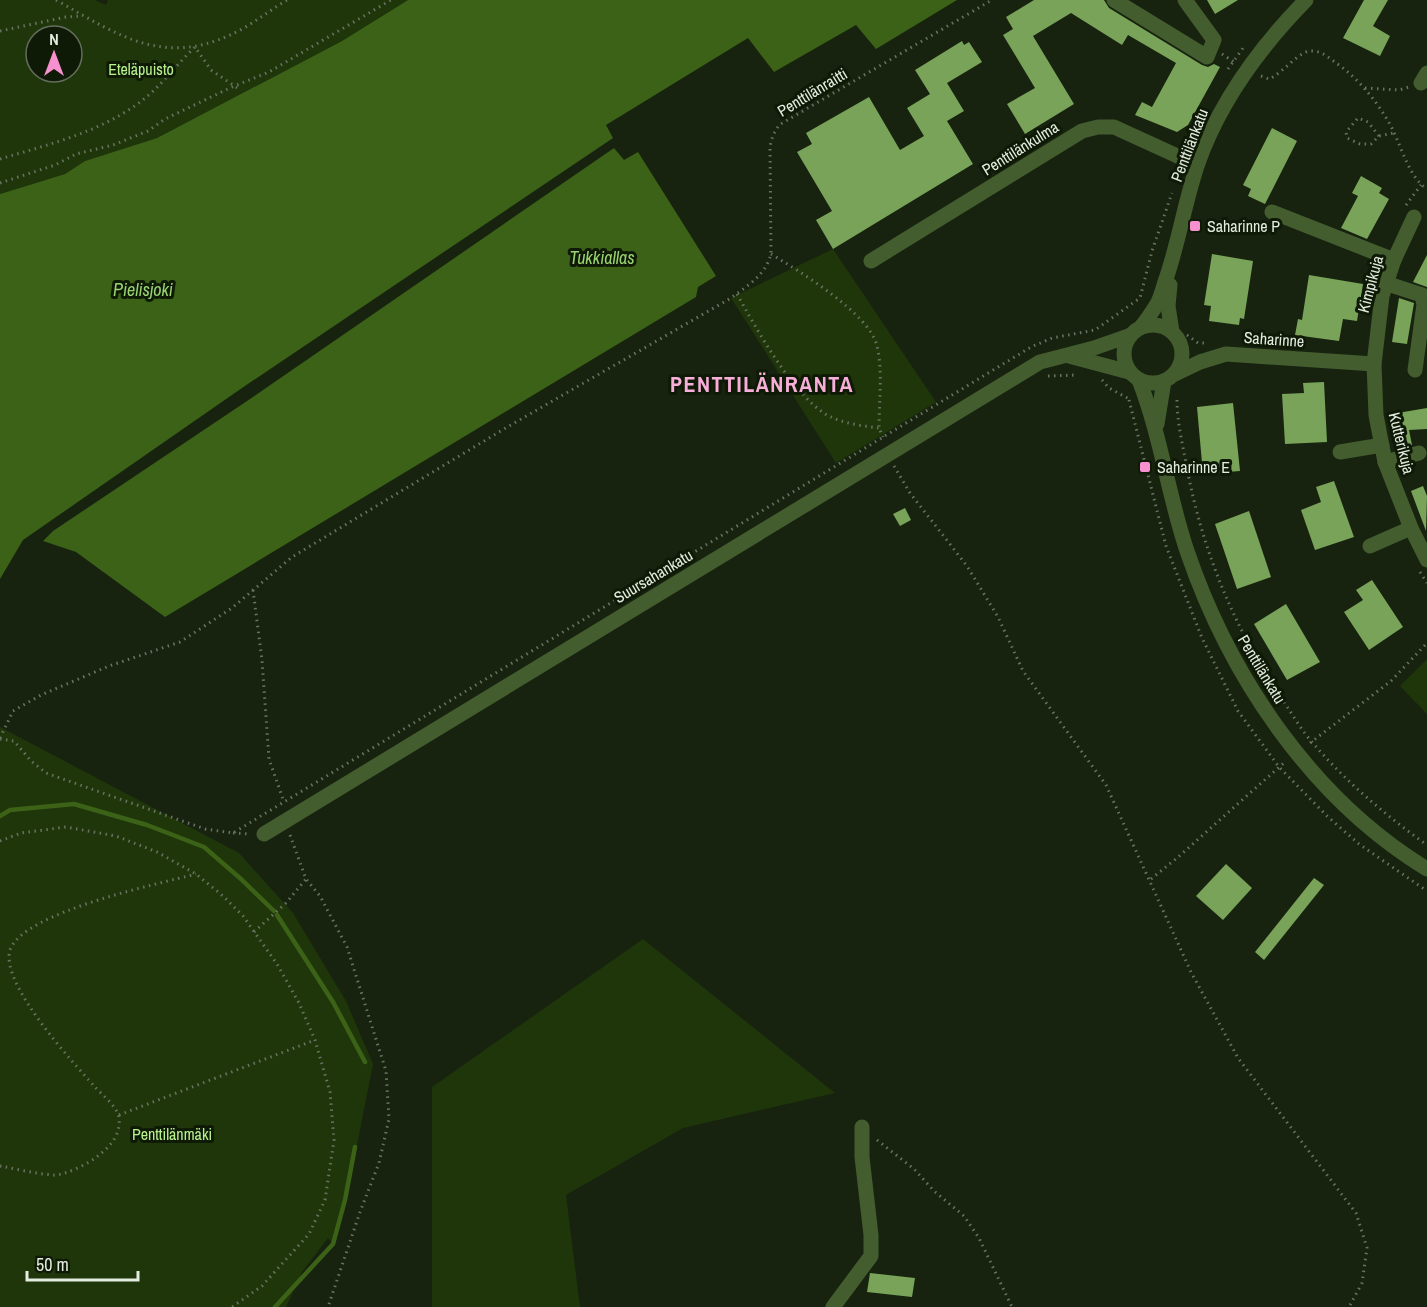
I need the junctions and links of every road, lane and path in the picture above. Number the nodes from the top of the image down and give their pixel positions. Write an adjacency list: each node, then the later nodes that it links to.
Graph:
1 (56, 0): 8 (path)
2 (287, 0): 10 (path)
3 (391, 0): 13 (path)
4 (992, 0): 24 (path, Penttilänraitti)
5 (1114, 0): 6 (street)
6 (1185, 0)
7 (1306, 0): 18 (street, Penttilänkatu)
8 (84, 16): 9 (path); 10 (path)
9 (0, 31)
10 (195, 47): 13 (path); 17 (path)
11 (1259, 75): 14 (path)
12 (1424, 78): 14 (path)
13 (238, 87): 19 (path)
14 (1363, 88): 15 (path)
15 (1394, 133): 16 (path); 20 (path)
16 (1379, 136): 16 (path)
17 (0, 159)
18 (1198, 163): 25 (street, Penttilänkatu); 27 (street, Penttilänkulma)
19 (0, 183)
20 (1421, 185): 21 (path); 23 (path)
21 (1427, 189)
22 (1272, 212): 26 (street)
23 (1408, 214): 26 (street, Kimpikuja)
24 (771, 254): 29 (path); 41 (path)
25 (1173, 258): 30 (street, Penttilänkatu); 31 (street, Penttilänkatu)
26 (1394, 260): 28 (street, Kimpikuja)
27 (871, 261)
28 (1385, 284): 36 (street, Kimpikuja); 37 (street)
29 (737, 294): 41 (path); 53 (path)
30 (1136, 331): 31 (street); 35 (street, Suursahankatu); 38 (street)
31 (1179, 336): 33 (path); 34 (street); 39 (street)
32 (1052, 338): 43 (path)
33 (1209, 343)
34 (1226, 354): 36 (street, Saharinne); 39 (street, Saharinne)
35 (1063, 355): 38 (street); 57 (street, Suursahankatu)
36 (1374, 364): 44 (street, Kutterikuja)
37 (1414, 370)
38 (1134, 376): 39 (street); 42 (street, Penttilänkatu)
39 (1170, 377): 42 (street)
40 (1178, 391): 60 (path)
41 (879, 428): 43 (path)
42 (1156, 430): 61 (street, Penttilänkatu)
43 (883, 437): 56 (path)
44 (1382, 445): 45 (street); 47 (street, Kutterikuja)
45 (1340, 452)
46 (1419, 453): 47 (street)
47 (1385, 462): 49 (street, Kutterikuja)
48 (894, 466): 74 (path)
49 (1411, 528): 50 (street); 51 (street, Kutterikuja)
50 (1370, 546)
51 (1423, 566): 52 (path)
52 (1427, 583)
53 (253, 590): 54 (path); 56 (path)
54 (0, 739): 56 (path)
55 (1279, 766): 64 (path)
56 (284, 802)
57 (288, 819): 58 (street, Suursahankatu); 63 (path)
58 (264, 834)
59 (0, 841): 62 (path)
60 (1427, 845)
61 (1427, 869)
62 (196, 874): 65 (path); 67 (path)
63 (306, 879): 65 (path); 71 (path)
64 (1427, 891)
65 (254, 932): 66 (path)
66 (315, 1040): 67 (path); 70 (path)
67 (118, 1115): 69 (path)
68 (862, 1127): 72 (street); 73 (path)
69 (0, 1166)
70 (232, 1307)
71 (328, 1307)
72 (833, 1307)
73 (1012, 1307)
74 (1349, 1307)

